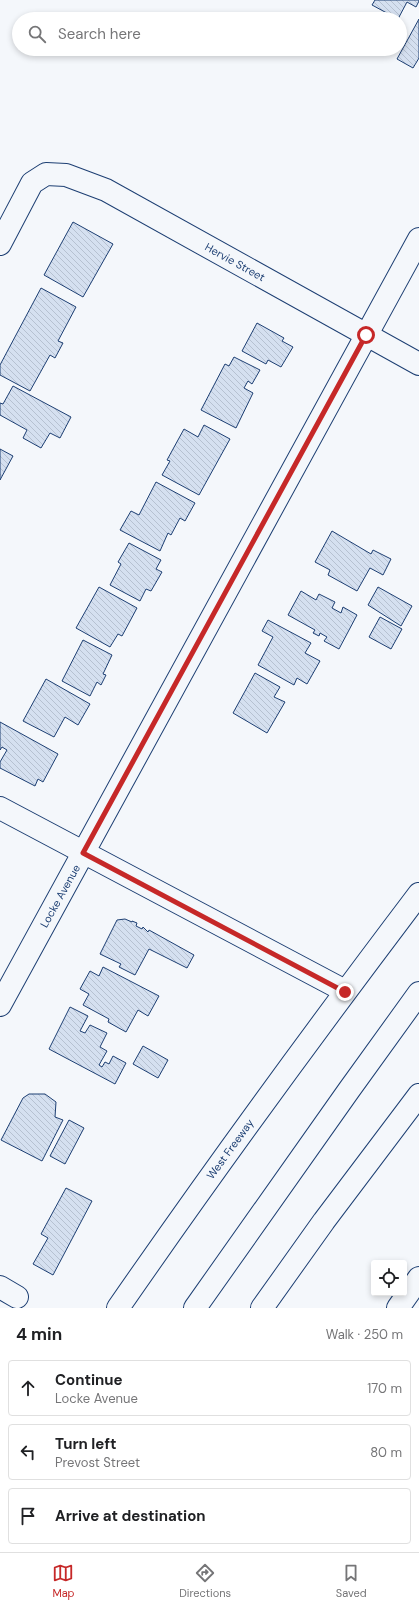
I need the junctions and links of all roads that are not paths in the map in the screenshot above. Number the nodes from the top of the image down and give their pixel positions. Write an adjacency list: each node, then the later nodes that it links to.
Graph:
1 (419, 239): 3 (main road, Locke Avenue)
2 (0, 244): 3 (main road, Hervie Street)
3 (366, 335): 4 (main road, Hervie Street); 6 (main road, Locke Avenue)
4 (419, 364)
5 (0, 808): 6 (main road)
6 (83, 853): 8 (main road); 10 (main road, Locke Avenue)
7 (419, 894): 8 (main road, West Freeway)
8 (345, 992): 13 (main road, West Freeway)
9 (419, 993): 14 (main road)
10 (0, 1005)
11 (419, 1095): 15 (main road)
12 (419, 1278): 16 (main road)
13 (118, 1308)
14 (195, 1308)
15 (262, 1308)
16 (398, 1308)

